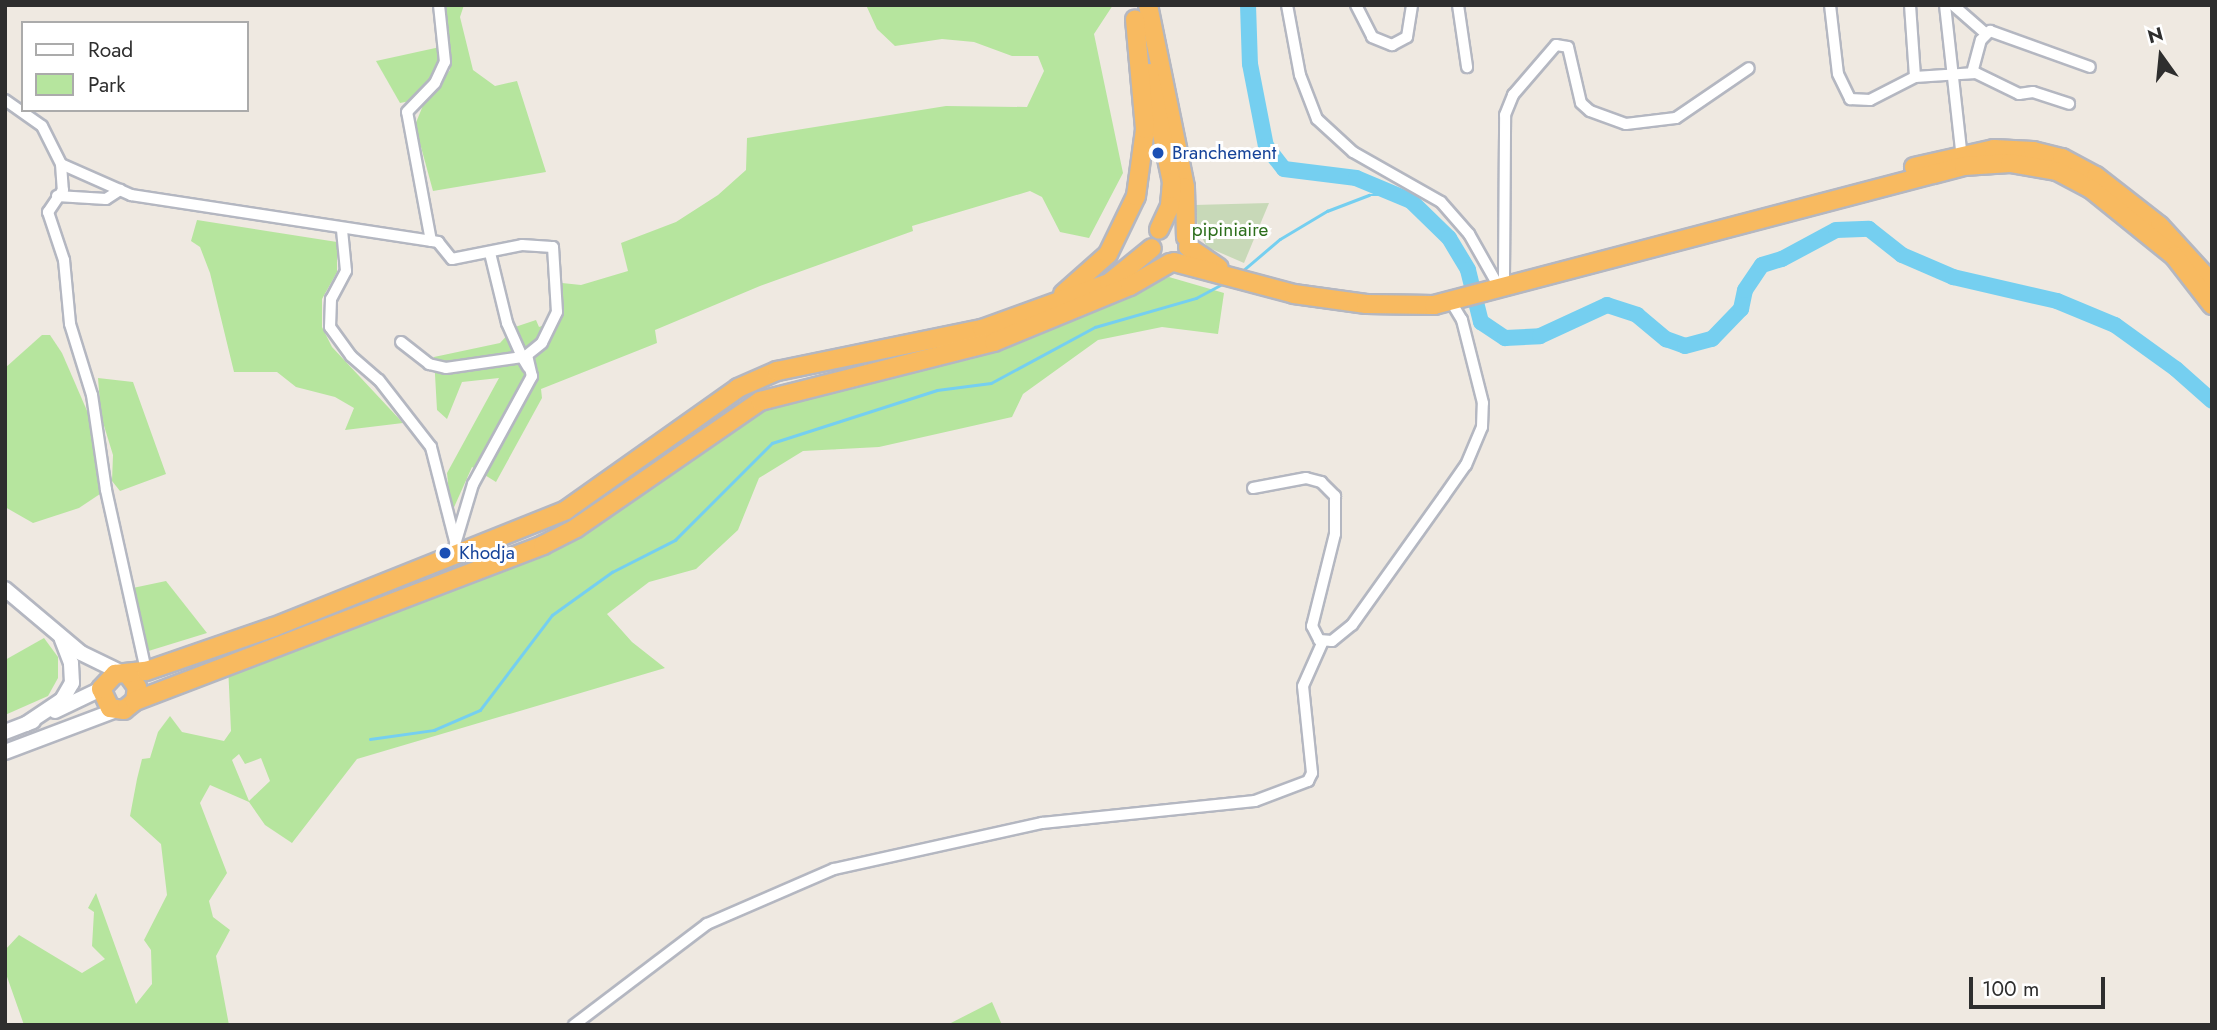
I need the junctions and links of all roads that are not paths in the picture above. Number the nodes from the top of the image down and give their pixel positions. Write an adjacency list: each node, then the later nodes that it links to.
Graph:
1 (439, 5): 29 (street)
2 (1148, 5): 30 (highway)
3 (1287, 5): 35 (street)
4 (1356, 5): 5 (street)
5 (1412, 5)
6 (1458, 5): 13 (street)
7 (1830, 5): 18 (street)
8 (1910, 5): 18 (street)
9 (1945, 5): 17 (street)
10 (1953, 5): 12 (street)
11 (1134, 12): 28 (highway); 39 (highway)
12 (1985, 33): 14 (street); 16 (street)
13 (1467, 67)
14 (2091, 67)
15 (1749, 68): 35 (street)
16 (1972, 73): 17 (street); 20 (street)
17 (1951, 74): 18 (street); 23 (street)
18 (1914, 77)
19 (5, 100): 21 (street)
20 (2069, 104)
21 (21, 111)
22 (23, 112): 24 (street)
23 (1962, 160): 35 (highway); 36 (highway); 38 (highway)
24 (61, 164): 25 (street); 26 (street)
25 (120, 190): 26 (street); 27 (street)
26 (57, 196): 49 (street)
27 (342, 230): 29 (street); 44 (street)
28 (1159, 230): 30 (highway); 31 (highway)
29 (431, 241): 32 (street)
30 (1187, 242): 33 (highway); 34 (highway)
31 (1152, 248): 33 (highway); 39 (highway)
32 (490, 253): 41 (street); 42 (street)
33 (1172, 262): 34 (highway); 51 (highway)
34 (1222, 274): 37 (highway)
35 (1494, 282): 37 (highway)
36 (2212, 283)
37 (1458, 297): 47 (street)
38 (2212, 305)
39 (1036, 310): 44 (highway)
40 (401, 342): 41 (street)
41 (522, 357): 42 (street)
42 (532, 376): 44 (street)
43 (1253, 488): 47 (street)
44 (453, 550): 49 (highway)
45 (5, 589): 46 (main road)
46 (61, 637): 48 (main road); 53 (main road)
47 (1323, 641): 56 (street)
48 (81, 653): 49 (main road); 50 (main road)
49 (132, 674): 50 (highway); 51 (highway)
50 (102, 686): 52 (highway); 53 (main road)
51 (135, 701): 52 (highway)
52 (116, 710): 55 (main road)
53 (26, 724): 54 (main road)
54 (5, 732)
55 (5, 752)
56 (574, 1025)

